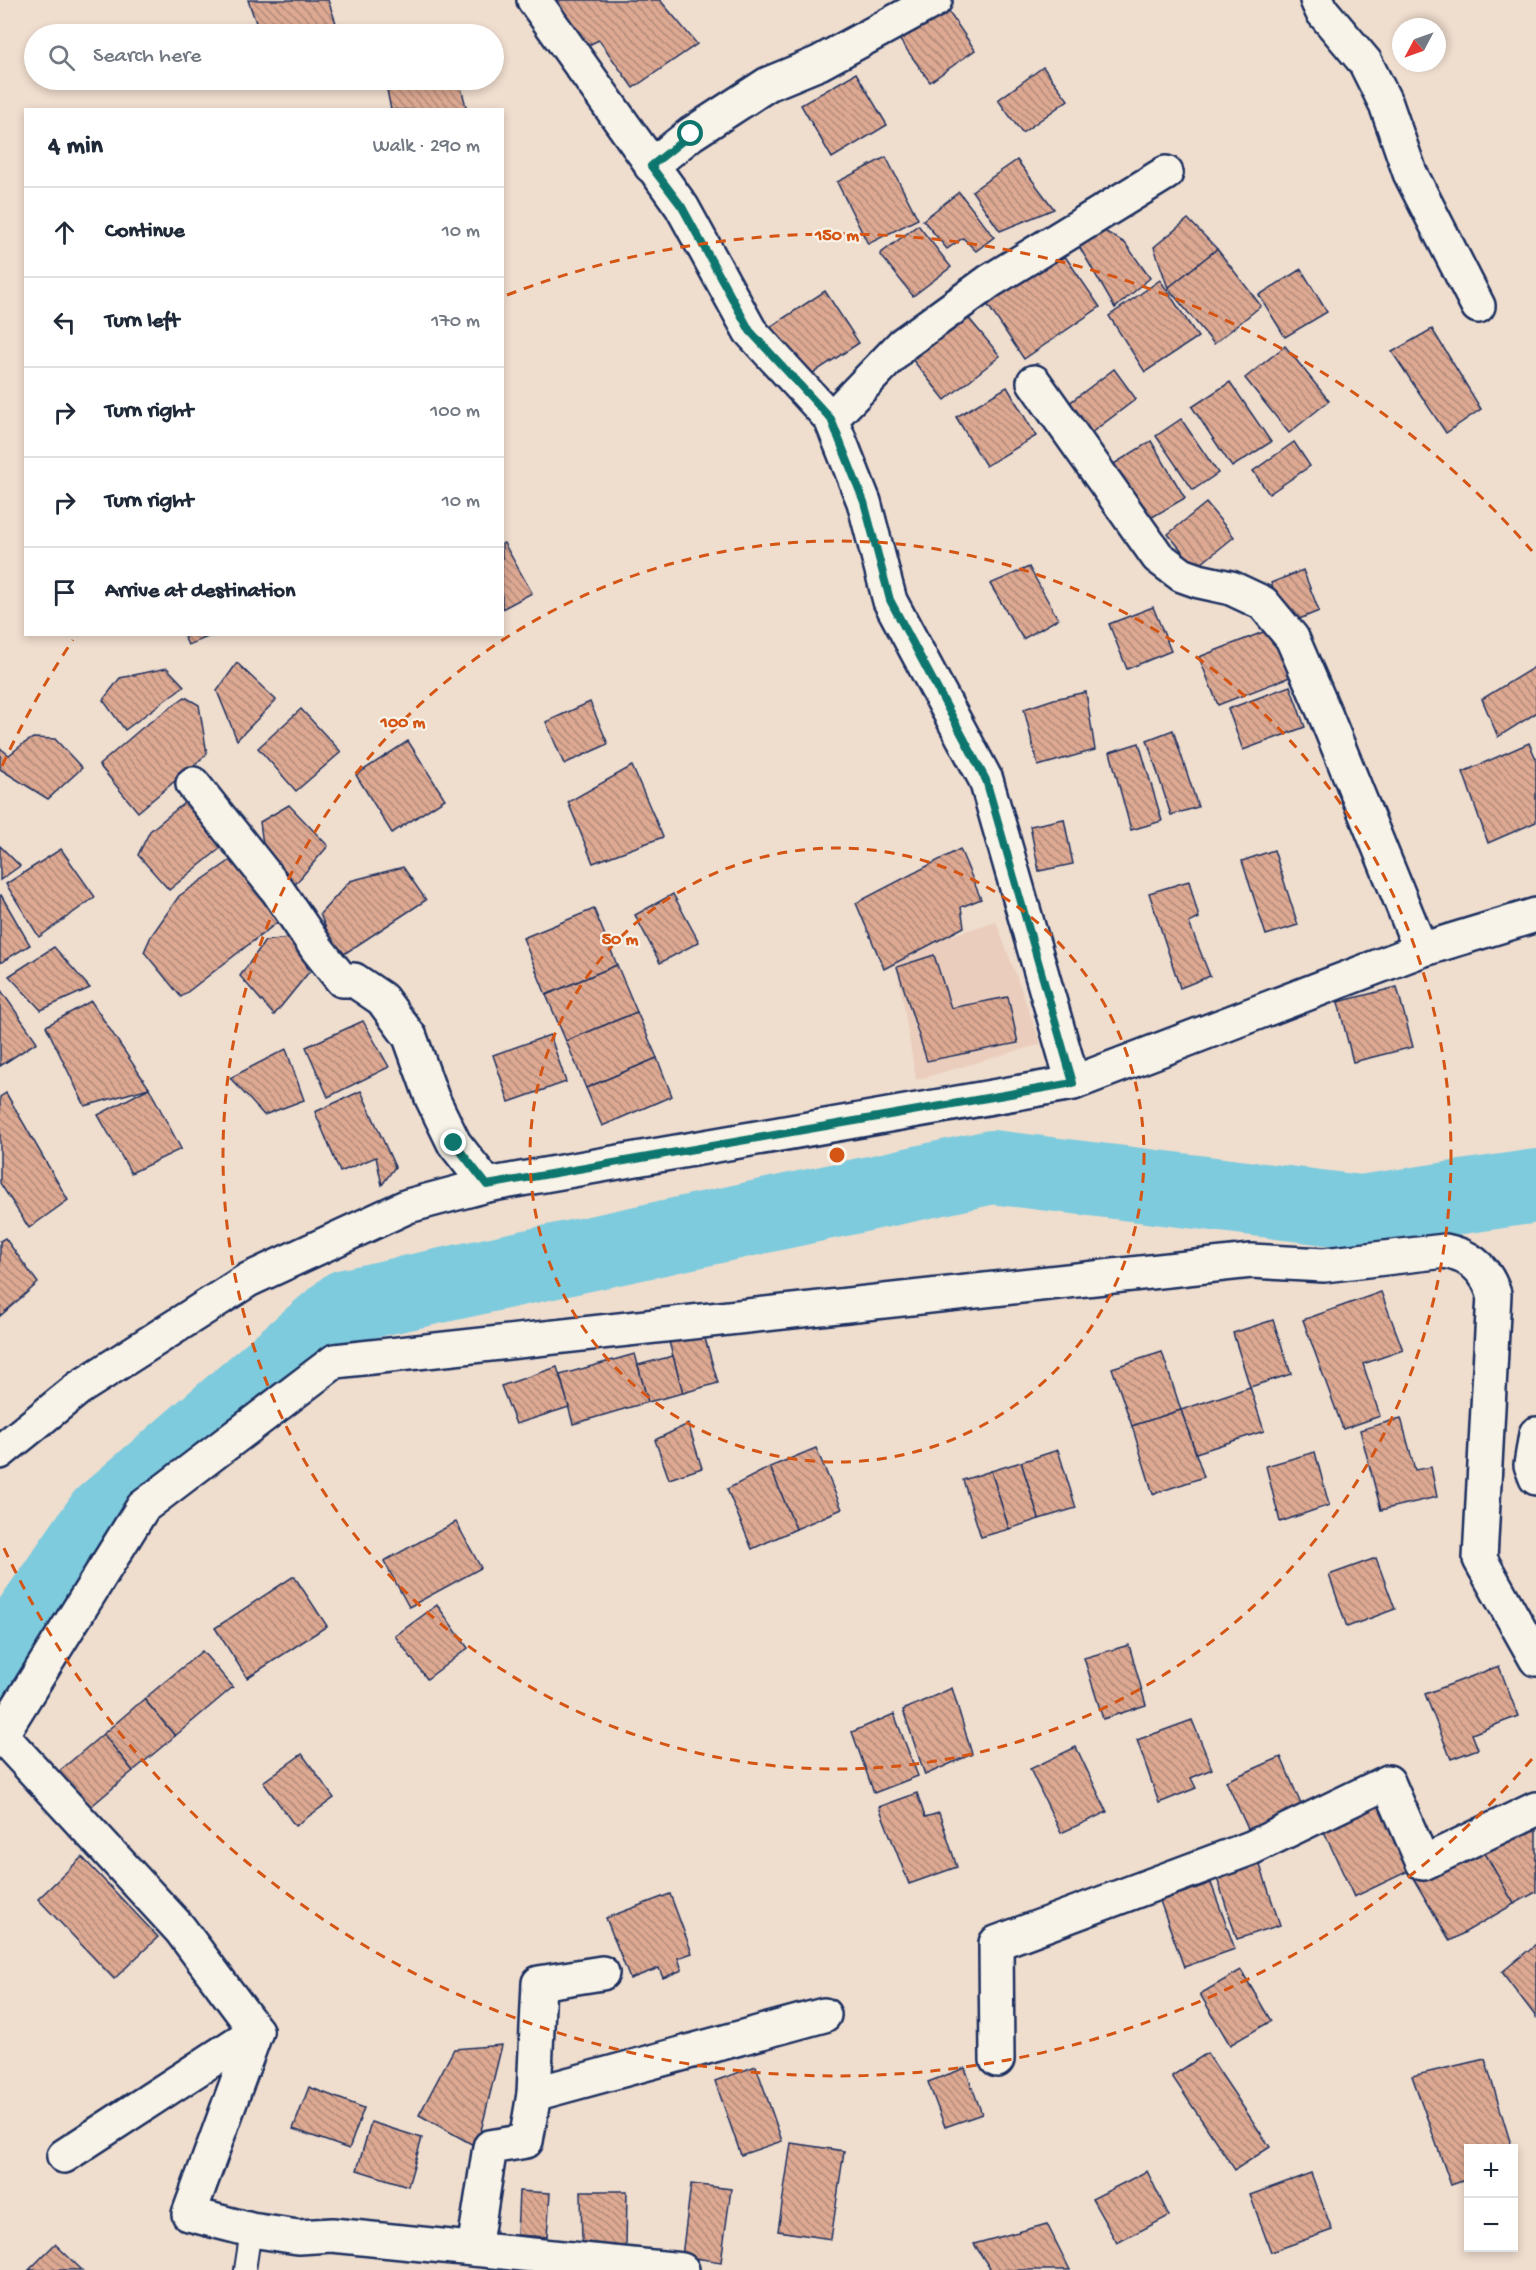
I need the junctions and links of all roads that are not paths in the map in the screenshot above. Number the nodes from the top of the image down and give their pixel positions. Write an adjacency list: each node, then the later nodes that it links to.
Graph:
1 (534, 0): 4 (street)
2 (935, 0): 4 (street)
3 (1317, 0): 6 (street)
4 (651, 166): 8 (street)
5 (1166, 173): 8 (street)
6 (1478, 306)
7 (1034, 382): 11 (street)
8 (831, 419): 12 (street)
9 (193, 784): 13 (street)
10 (1536, 915): 11 (street)
11 (1421, 950): 12 (street)
12 (1073, 1083): 13 (street)
13 (487, 1185): 15 (street)
14 (1536, 1434): 16 (street)
15 (0, 1452)
16 (1536, 1478)
17 (1536, 1659): 18 (street)
18 (0, 1736): 22 (street)
19 (1536, 1809): 23 (street)
20 (602, 1973): 24 (street)
21 (824, 2015): 24 (street)
22 (256, 2031): 25 (street); 26 (street)
23 (997, 2060)
24 (534, 2094): 27 (street)
25 (64, 2157)
26 (250, 2230): 27 (street); 28 (lane)
27 (474, 2249): 29 (street)
28 (245, 2270)
29 (682, 2270)

